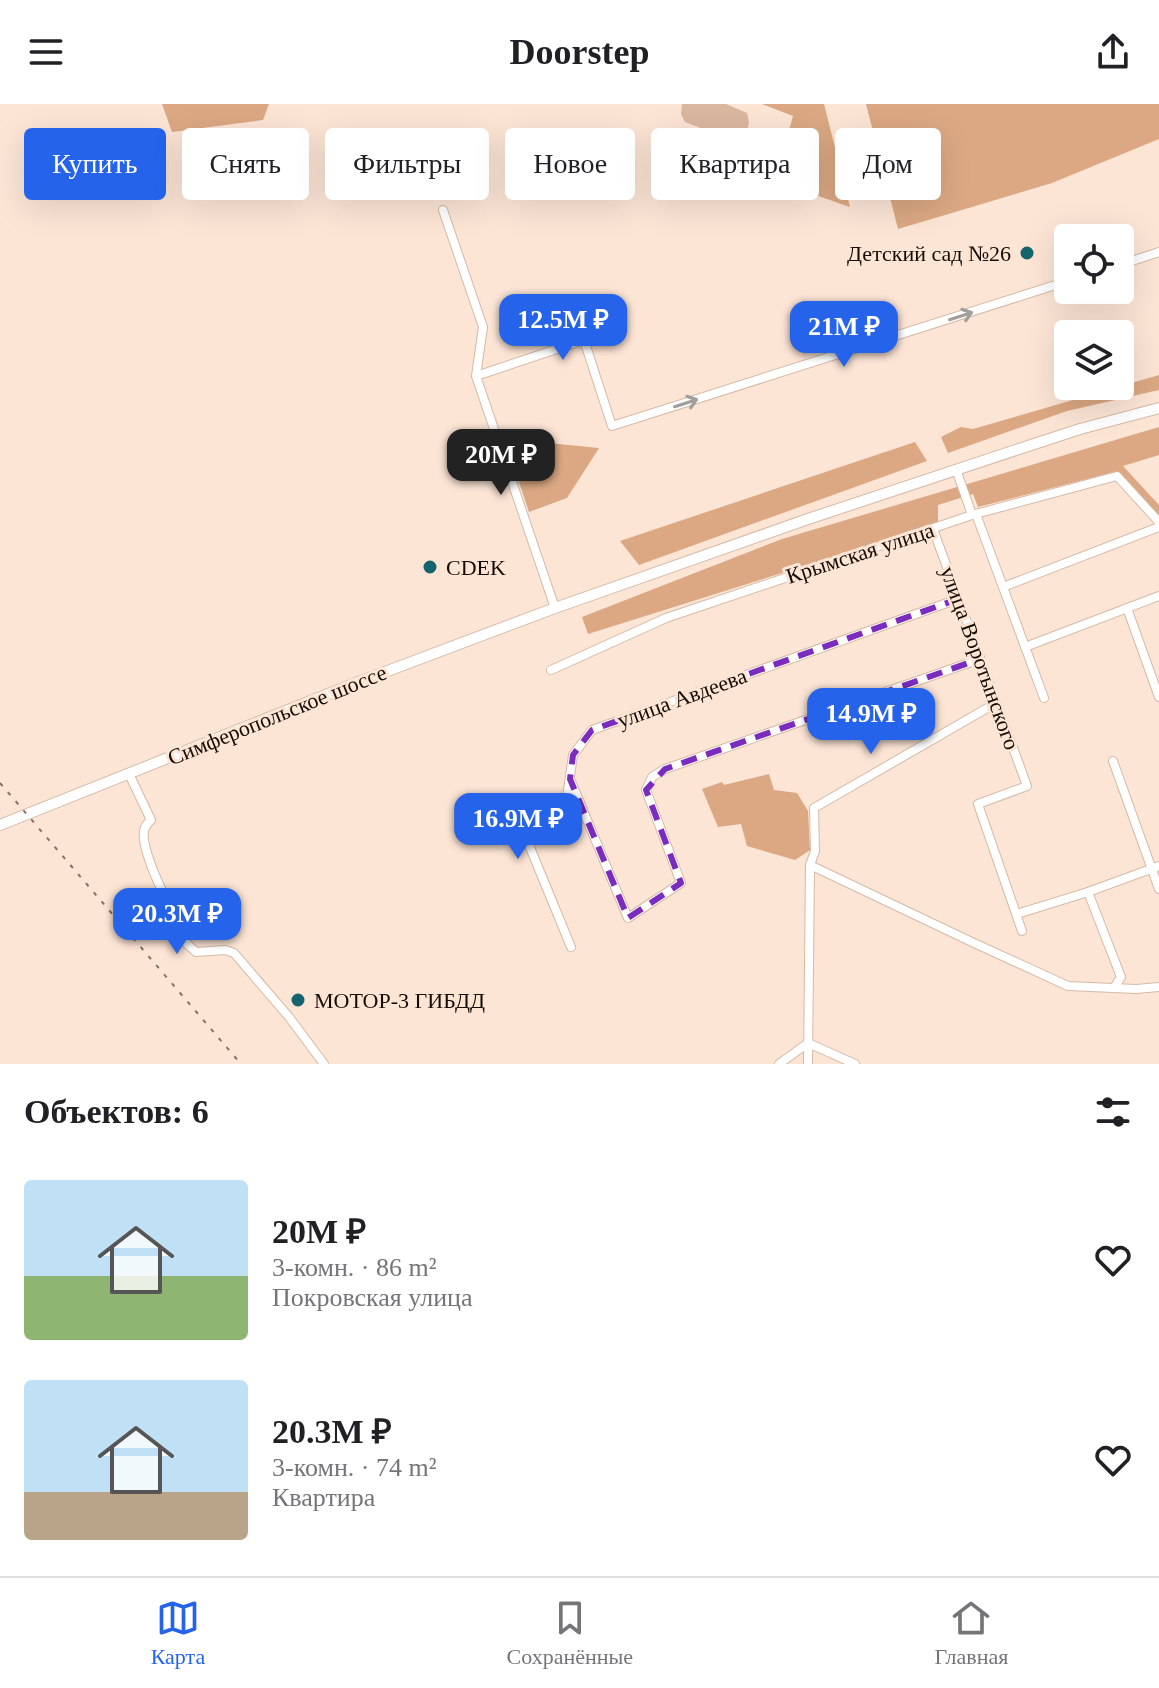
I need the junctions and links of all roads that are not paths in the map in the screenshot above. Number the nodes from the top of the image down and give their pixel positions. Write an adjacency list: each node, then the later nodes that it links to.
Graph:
1 (443, 210): 5 (street)
2 (1159, 252): 3 (street)
3 (1134, 260)
4 (1054, 285): 5 (street, one-way to 4)
5 (476, 376): 14 (street)
6 (1159, 408): 7 (main road, Симферопольское шоссе)
7 (956, 469): 8 (street, улица Воротынского); 14 (main road, Симферопольское шоссе)
8 (974, 514): 9 (street, Крымская улица); 10 (street, Крымская улица); 11 (street, улица Воротынского)
9 (1159, 525): 11 (street)
10 (933, 529): 13 (street, улица Воротынского); 18 (street, Крымская улица)
11 (1003, 587): 16 (street, улица Воротынского)
12 (1159, 596): 15 (street)
13 (958, 599): 17 (street, улица Воротынского); 24 (street, улица Авдеева)
14 (555, 608): 23 (main road, Симферопольское шоссе)
15 (1127, 608): 16 (street); 19 (street)
16 (1025, 647): 20 (street, улица Воротынского)
17 (980, 659): 21 (street, улица Воротынского); 24 (street)
18 (551, 670)
19 (1159, 697)
20 (1044, 698)
21 (996, 703): 26 (street); 30 (street, улица Воротынского)
22 (1113, 761): 27 (street)
23 (129, 774): 25 (main road, Симферопольское шоссе); 36 (street)
24 (570, 779): 32 (street, улица Авдеева)
25 (0, 825)
26 (810, 865): 34 (street); 35 (street)
27 (1155, 868): 28 (street); 29 (street)
28 (1159, 889)
29 (1088, 892): 30 (street); 34 (street)
30 (1017, 914): 31 (street)
31 (1022, 931)
32 (571, 947)
33 (1159, 987): 34 (street)
34 (1114, 988)
35 (808, 1043): 37 (street); 38 (street); 39 (street)
36 (324, 1064)
37 (779, 1064)
38 (808, 1064)
39 (855, 1064)

